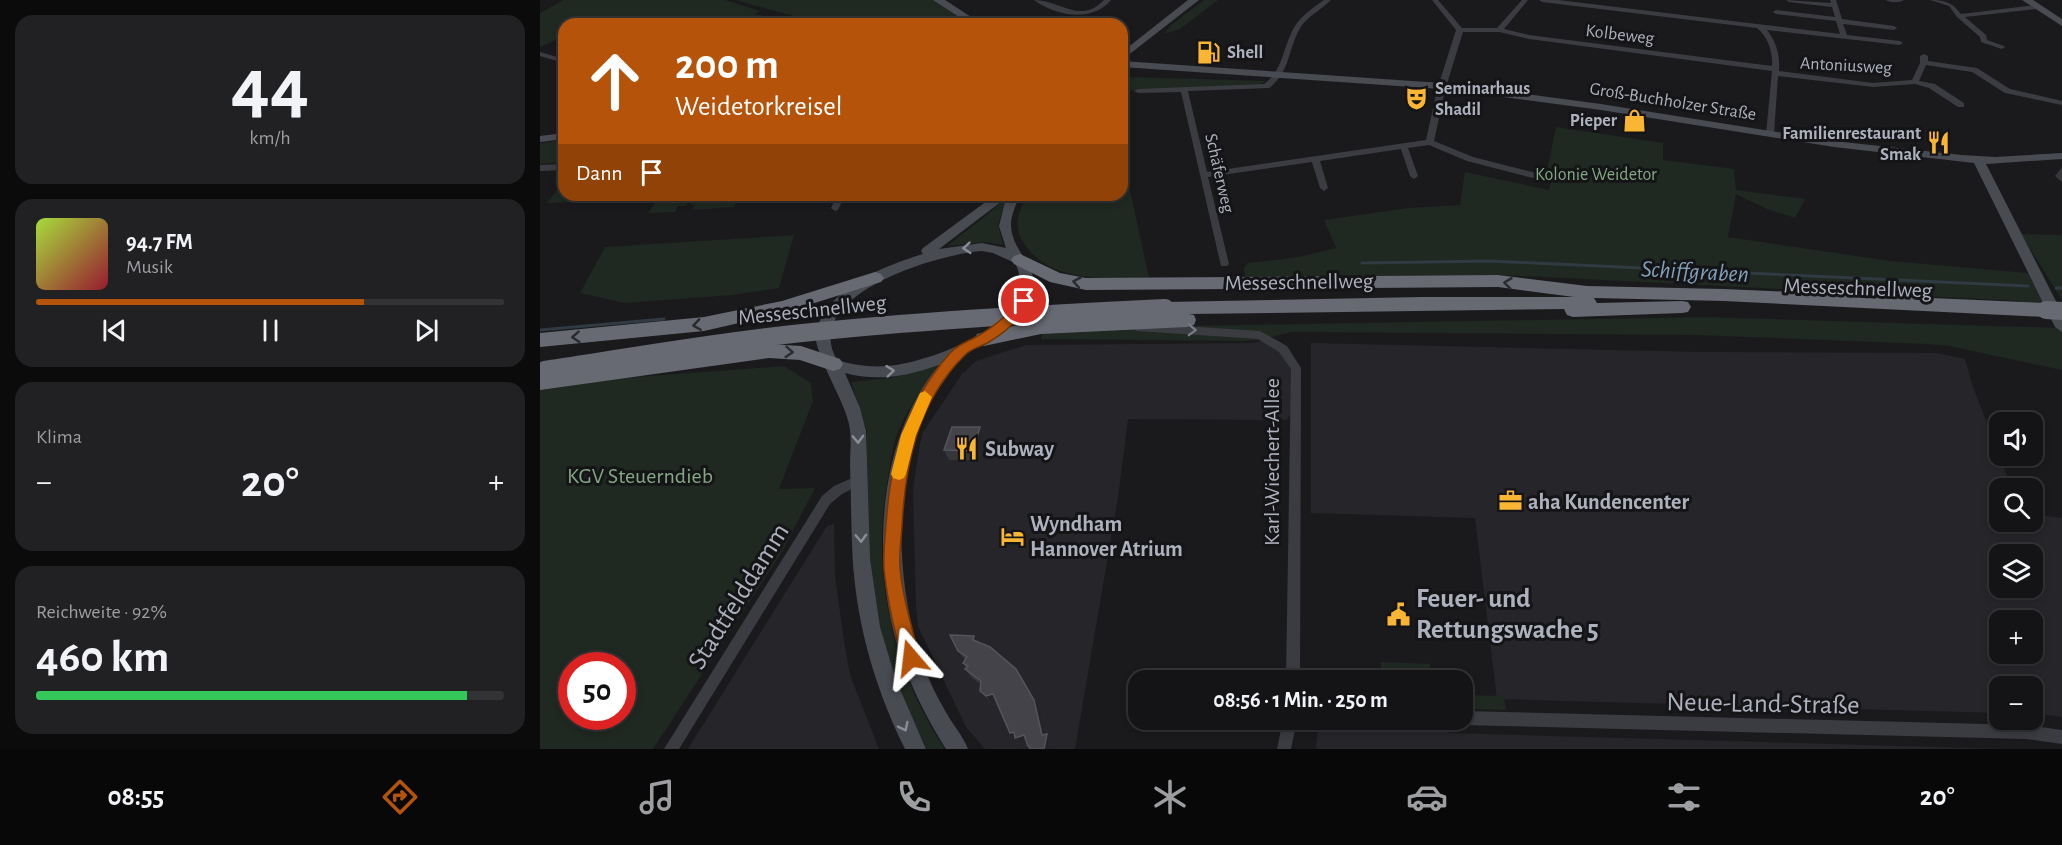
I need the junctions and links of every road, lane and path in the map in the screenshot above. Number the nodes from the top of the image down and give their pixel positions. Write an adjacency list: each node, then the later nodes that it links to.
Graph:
1 (938, 0): 18 (street)
2 (1038, 0): 3 (street)
3 (1108, 0)
4 (1194, 0): 28 (street)
5 (1329, 0): 33 (street)
6 (1435, 0): 23 (street)
7 (1526, 0): 24 (street)
8 (1542, 0): 21 (street)
9 (1789, 0): 14 (street)
10 (1889, 0): 11 (street)
11 (1901, 0)
12 (1933, 0): 17 (street)
13 (2027, 0): 15 (street)
14 (1833, 3): 19 (street)
15 (2036, 7): 17 (street); 20 (street)
16 (1776, 12): 19 (street)
17 (1959, 16): 27 (street)
18 (967, 18)
19 (1839, 20): 22 (street); 25 (street)
20 (2062, 23)
21 (1760, 27): 25 (street); 32 (street)
22 (1894, 28)
23 (1460, 30): 24 (street, Kolbeweg); 35 (street)
24 (1499, 30): 32 (street, Kolbeweg)
25 (1844, 36): 26 (street)
26 (1900, 43)
27 (2002, 47)
28 (1128, 52)
29 (540, 54): 30 (street)
30 (558, 59)
31 (1128, 64): 33 (street, Groß-Buchholzer Straße)
32 (1775, 71): 34 (street, Antoniusweg); 40 (street)
33 (1278, 75): 35 (street, Groß-Buchholzer Straße); 36 (street, Groß-Buchholzer Straße)
34 (1915, 82): 38 (street, Antoniusweg); 39 (street, Antoniusweg)
35 (1442, 86): 40 (street, Groß-Buchholzer Straße); 43 (street)
36 (1184, 90): 37 (street, Groß-Buchholzer Straße); 50 (street, Schäferweg)
37 (1138, 91)
38 (2062, 103)
39 (1961, 105)
40 (1770, 134): 47 (street, Groß-Buchholzer Straße)
41 (558, 136): 42 (street)
42 (540, 139)
43 (1430, 142): 44 (street); 52 (street)
44 (1404, 147): 46 (street); 51 (street)
45 (2062, 156): 47 (street, Groß-Buchholzer Straße)
46 (1315, 158): 50 (street); 53 (street)
47 (1978, 160): 65 (street)
48 (558, 167): 49 (street)
49 (540, 168)
50 (1203, 176): 60 (street, Schäferweg)
51 (1414, 176)
52 (1537, 176)
53 (1324, 188)
54 (838, 201): 57 (street)
55 (994, 201): 59 (street)
56 (1012, 201): 58 (street)
57 (835, 208)
58 (1020, 260): 59 (street, one-way to 59); 62 (highway, one-way to 58); 67 (street)
59 (913, 261): 61 (street)
60 (1224, 264)
61 (875, 278): 68 (highway, one-way to 68); 70 (street)
62 (1587, 292): 63 (highway); 65 (highway, Messeschnellweg)
63 (1505, 303): 64 (highway, Messeschnellweg); 71 (highway, Messeschnellweg, bridge)
64 (1704, 306): 65 (highway, Messeschnellweg); 66 (highway)
65 (2057, 318)
66 (1113, 322): 67 (highway); 73 (street, Karl-Wiechert-Allee, one-way to 73)
67 (984, 339): 69 (street)
68 (540, 340)
69 (962, 349): 70 (street, one-way to 69); 79 (street)
70 (833, 364): 71 (highway, one-way to 70); 72 (street, one-way to 72)
71 (542, 375)
72 (859, 480): 77 (street, Stadtfelddamm); 78 (street, one-way to 78)
73 (1293, 670)
74 (1473, 718): 76 (street, Neue-Land-Straße)
75 (1288, 730): 80 (street)
76 (2062, 737)
77 (670, 749)
78 (916, 749)
79 (958, 749)
80 (1284, 749)

